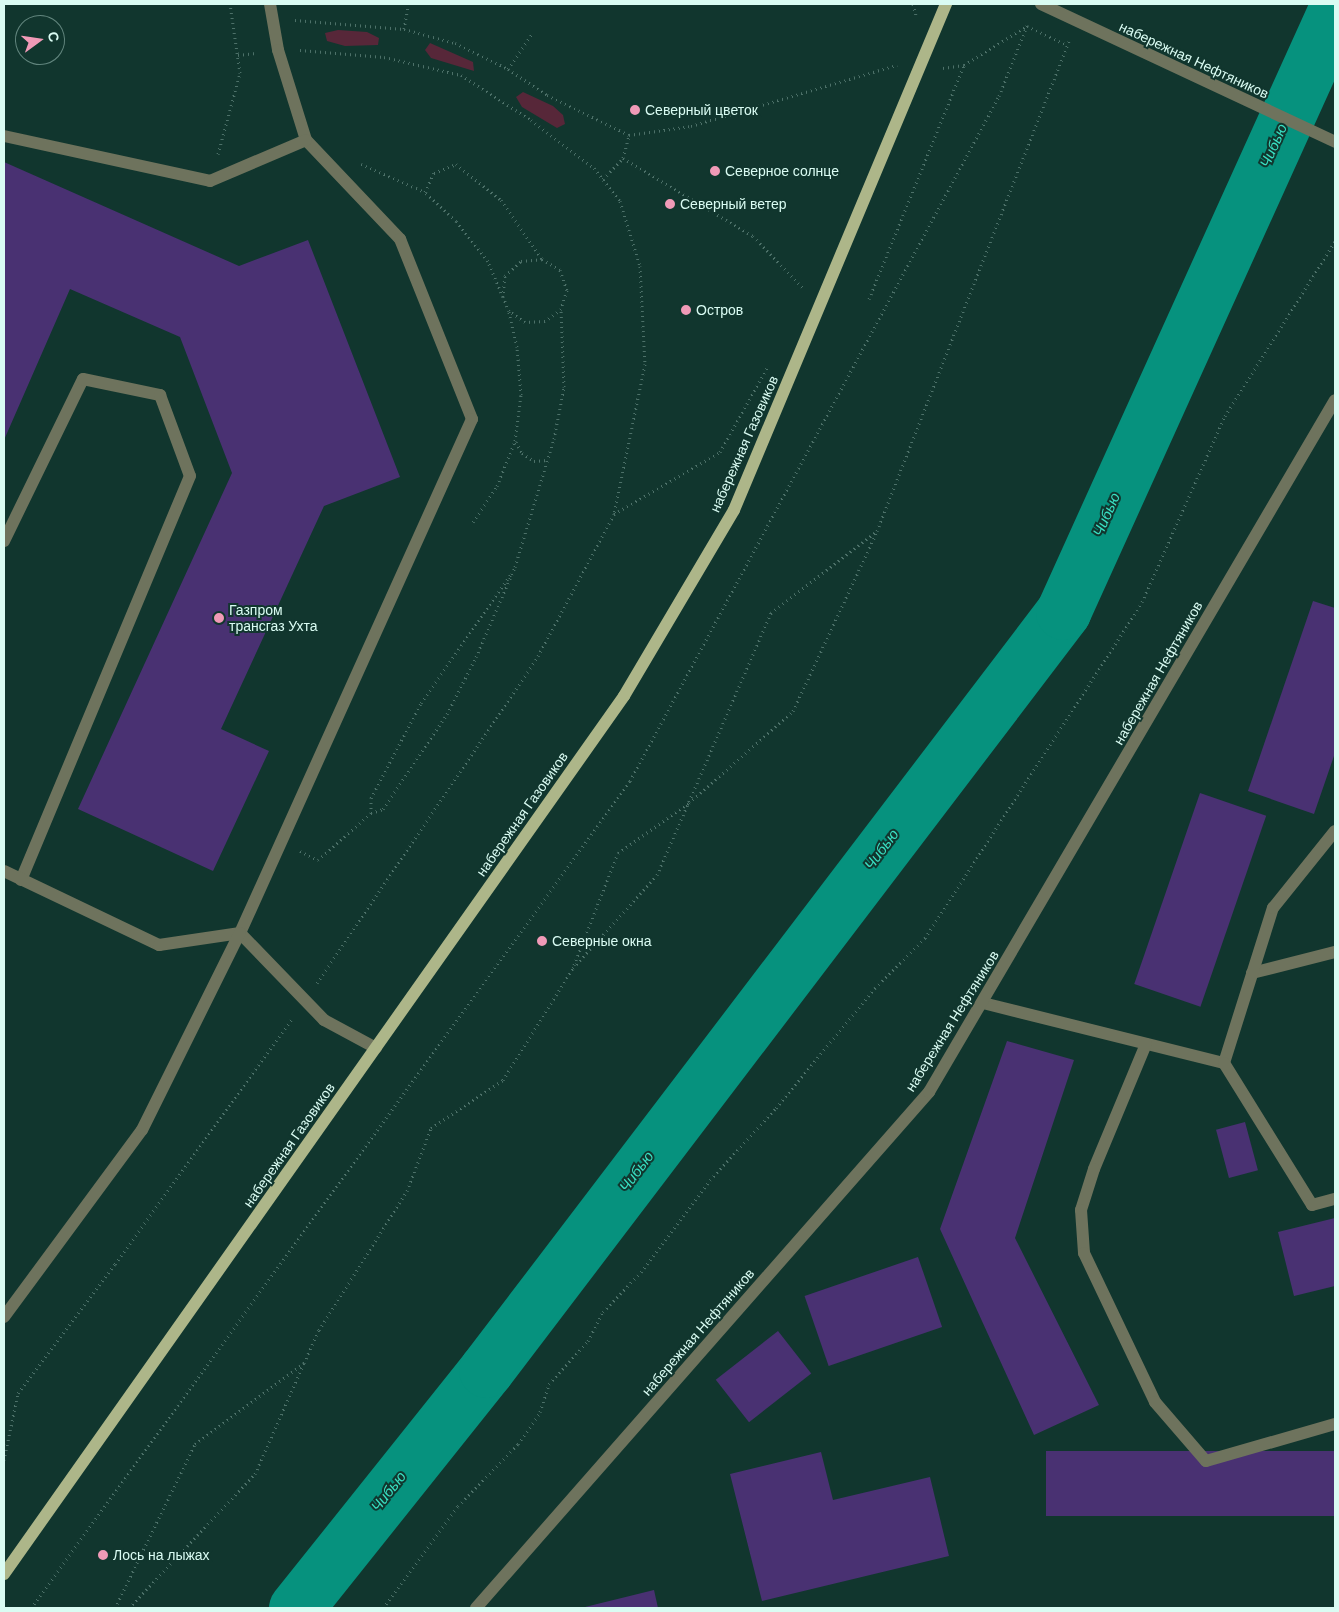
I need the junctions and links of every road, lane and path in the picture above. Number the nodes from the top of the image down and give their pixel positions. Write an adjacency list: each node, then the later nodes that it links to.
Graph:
1 (230, 4): 16 (path)
2 (270, 4): 15 (street)
3 (914, 4): 9 (path)
4 (946, 4): 19 (main road, набережная Газовиков)
5 (1041, 4): 10 (street, набережная Нефтяников)
6 (408, 6): 12 (path)
7 (1030, 19): 11 (path)
8 (295, 20): 12 (path)
9 (917, 20)
10 (1077, 21): 14 (path); 24 (street, набережная Нефтяников)
11 (1027, 26): 14 (path); 17 (path); 67 (path)
12 (404, 29): 18 (path)
13 (532, 34): 18 (path)
14 (1067, 45): 43 (path)
15 (278, 50): 16 (path); 23 (street); 27 (path)
16 (238, 55): 28 (path)
17 (964, 65): 19 (path); 34 (path)
18 (508, 69): 21 (path)
19 (918, 71): 59 (main road, набережная Газовиков)
20 (898, 73): 21 (path)
21 (629, 135): 25 (path)
22 (4, 136): 28 (street)
23 (306, 140): 28 (street); 49 (street)
24 (1335, 142)
25 (623, 158): 27 (path); 32 (path)
26 (357, 162): 29 (path)
27 (603, 179): 41 (path)
28 (210, 181)
29 (425, 192): 31 (path); 33 (path)
30 (1335, 241): 70 (path)
31 (542, 259): 33 (path); 35 (path)
32 (808, 294)
33 (503, 297): 36 (path)
34 (869, 299)
35 (561, 309): 36 (path); 40 (path)
36 (509, 311): 39 (path)
37 (771, 360): 41 (path)
38 (1335, 400): 57 (street, набережная Нефтяников)
39 (515, 441): 40 (path); 42 (path)
40 (548, 460): 45 (path)
41 (614, 514): 56 (path)
42 (473, 522)
43 (877, 531): 46 (path); 46 (path)
44 (4, 541): 51 (street)
45 (516, 568): 47 (path); 47 (path)
46 (689, 803): 54 (path); 54 (path)
47 (371, 813): 49 (path)
48 (1335, 831): 55 (street)
49 (281, 842): 52 (street)
50 (4, 871): 51 (street)
51 (21, 880): 52 (street)
52 (240, 933): 56 (street); 62 (street)
53 (1335, 952): 55 (street)
54 (573, 968): 63 (path)
55 (1252, 973): 60 (street)
56 (305, 1000): 59 (street); 65 (path)
57 (983, 1003): 58 (street); 71 (street, набережная Нефтяников)
58 (1146, 1044): 60 (street); 64 (street)
59 (376, 1048): 66 (main road, набережная Газовиков)
60 (1224, 1062): 61 (street)
61 (1335, 1199)
62 (4, 1317)
63 (304, 1363): 68 (path); 69 (path)
64 (1335, 1424)
65 (4, 1460)
66 (4, 1574)
67 (31, 1608)
68 (115, 1608)
69 (129, 1608)
70 (383, 1608)
71 (476, 1608)

